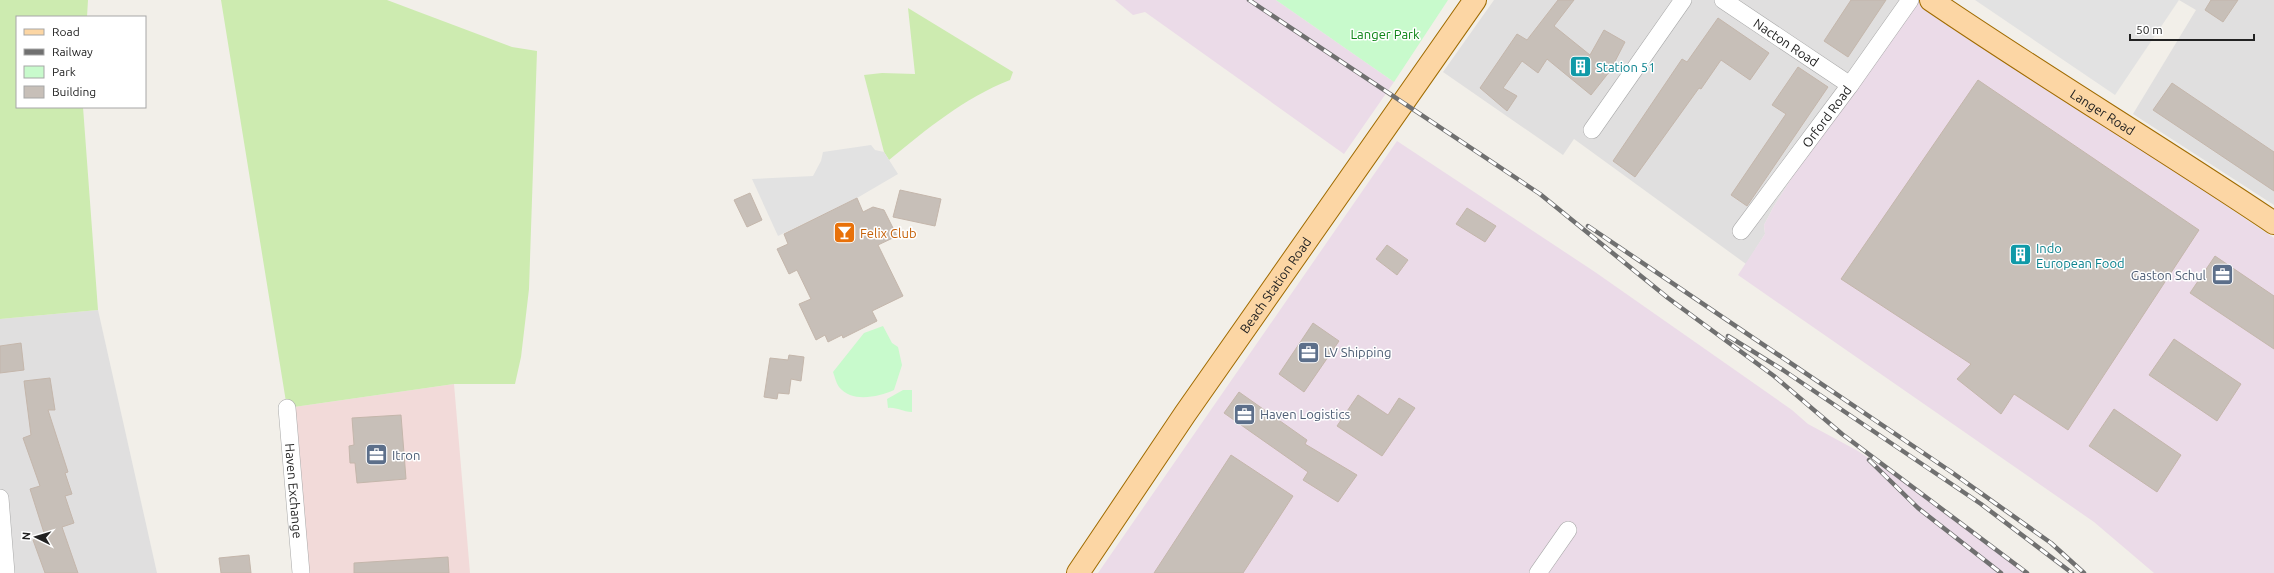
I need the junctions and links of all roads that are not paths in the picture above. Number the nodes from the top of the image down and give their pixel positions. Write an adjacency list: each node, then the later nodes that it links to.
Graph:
1 (1475, 0): 15 (main road, Beach Station Road)
2 (1683, 0): 7 (street)
3 (1723, 0): 6 (street, Nacton Road)
4 (1910, 0): 6 (street, Orford Road)
5 (1931, 0): 8 (main road, Langer Road)
6 (1850, 85): 9 (street, Orford Road)
7 (1592, 130)
8 (2274, 223)
9 (1741, 231)
10 (287, 408): 14 (street, Haven Exchange)
11 (0, 498): 13 (street)
12 (1568, 530): 16 (street)
13 (6, 573)
14 (301, 573)
15 (1078, 573)
16 (1538, 573)

